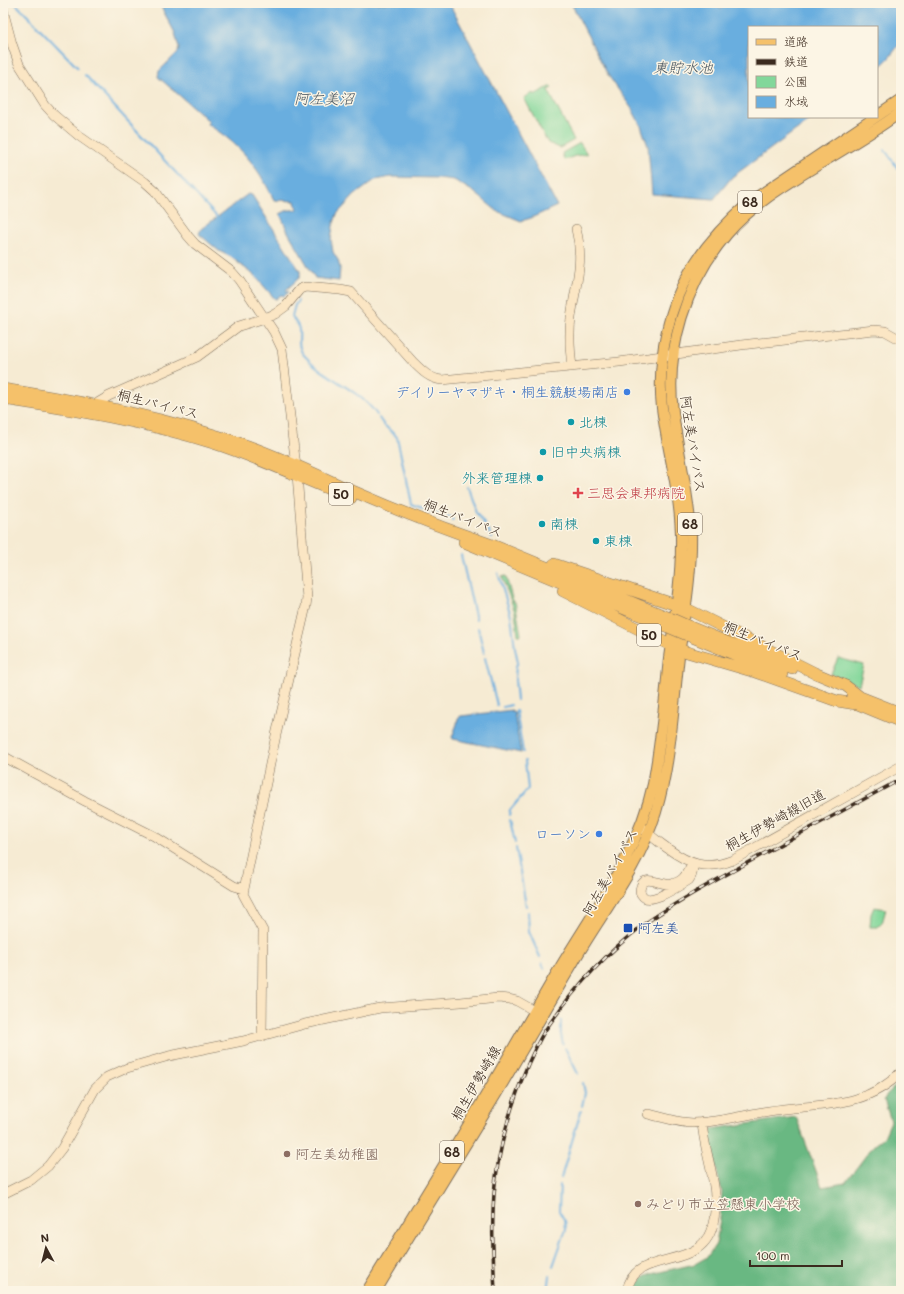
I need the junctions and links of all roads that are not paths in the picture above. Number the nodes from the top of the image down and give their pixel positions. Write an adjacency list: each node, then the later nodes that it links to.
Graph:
1 (3, 10): 7 (street)
2 (901, 100): 4 (main road, 阿左美バイパス / 68)
3 (901, 112): 9 (main road, 阿左美バイパス / 68)
4 (878, 116)
5 (876, 118): 9 (main road, 阿左美バイパス / 68)
6 (576, 229): 10 (street)
7 (265, 318): 10 (street); 13 (street); 14 (street)
8 (901, 340): 9 (street)
9 (668, 355): 10 (street); 17 (main road, 阿左美バイパス / 68)
10 (572, 367)
11 (3, 389): 13 (highway, 桐生バイパス / 50)
12 (3, 399): 13 (highway, 桐生バイパス / 50)
13 (93, 408): 14 (highway, 桐生バイパス / 50)
14 (297, 470): 15 (highway, 桐生バイパス / 50); 16 (highway, 桐生バイパス / 50); 27 (street)
15 (453, 538): 18 (highway, 桐生バイパス / 50); 19 (highway, 50)
16 (495, 546): 17 (highway, 50); 18 (highway, 桐生バイパス / 50)
17 (681, 606): 19 (main road, 阿左美バイパス / 68); 20 (highway, 50)
18 (669, 623): 20 (highway, 桐生バイパス / 50, bridge)
19 (676, 647): 20 (highway, 50); 25 (main road, 阿左美バイパス / 68)
20 (858, 700): 21 (highway, 桐生バイパス / 50); 22 (highway, 桐生バイパス / 50)
21 (901, 713)
22 (901, 722)
23 (3, 756): 27 (street)
24 (901, 766): 26 (street, 桐生伊勢崎線旧道)
25 (645, 830): 26 (street, 桐生伊勢崎線旧道); 28 (main road, 阿左美バイパス / 68)
26 (693, 863): 26 (street)
27 (244, 889): 29 (street)
28 (538, 1014): 29 (street); 30 (main road, 阿左美バイパス / 68); 35 (main road, 桐生伊勢崎線 / 68)
29 (262, 1036): 34 (street)
30 (515, 1061): 36 (main road, 桐生伊勢崎線 / 68)
31 (901, 1072): 33 (street)
32 (648, 1114): 33 (street)
33 (702, 1122): 37 (street)
34 (3, 1194)
35 (367, 1291)
36 (376, 1291)
37 (627, 1291)

